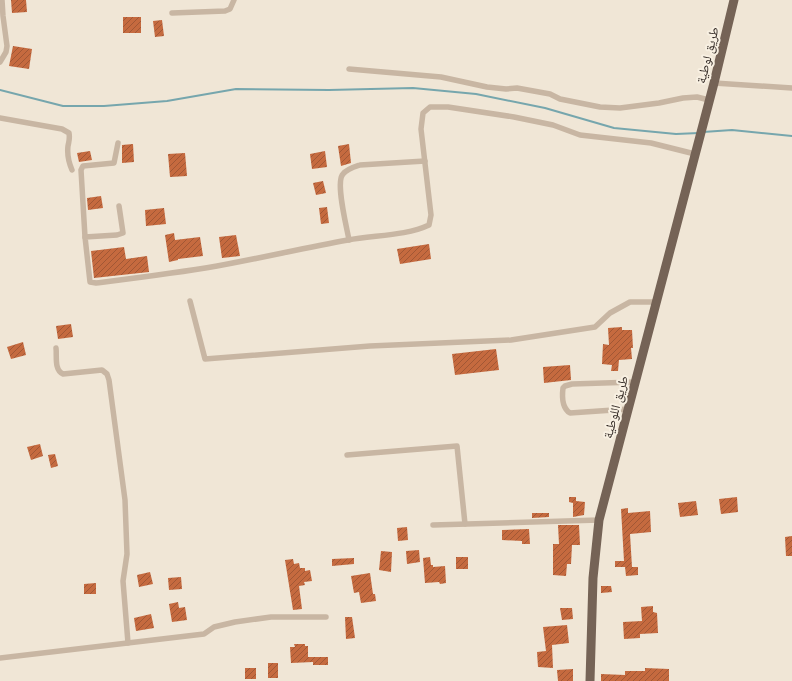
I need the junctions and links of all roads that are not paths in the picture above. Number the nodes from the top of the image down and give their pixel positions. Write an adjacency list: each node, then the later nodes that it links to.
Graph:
1 (2, 0): 5 (street)
2 (234, 0): 4 (street)
3 (734, 0): 7 (main road, طريق لوطية)
4 (172, 13)
5 (0, 62)
6 (349, 69): 9 (street)
7 (714, 83): 8 (street); 9 (main road, طريق لوطية)
8 (792, 88)
9 (710, 100): 12 (main road, طريق لوطية)
10 (0, 118): 14 (street)
11 (118, 143): 16 (street)
12 (696, 149): 13 (street); 19 (main road, طريق اللوطية)
13 (425, 160): 17 (street); 17 (street)
14 (72, 170)
15 (119, 206): 16 (street)
16 (85, 237): 17 (street)
17 (349, 240)
18 (190, 301): 19 (street)
19 (656, 302): 21 (main road, طريق اللوطية)
20 (56, 348): 28 (street)
21 (635, 382): 22 (main road, طريق اللوطية); 22 (street)
22 (628, 409): 24 (main road, طريق اللوطية)
23 (347, 455): 25 (street)
24 (599, 520): 25 (street); 30 (main road, طريق اللوطية)
25 (465, 524): 26 (street)
26 (433, 525)
27 (326, 617): 28 (street)
28 (128, 643): 29 (street)
29 (0, 658)
30 (590, 681)

